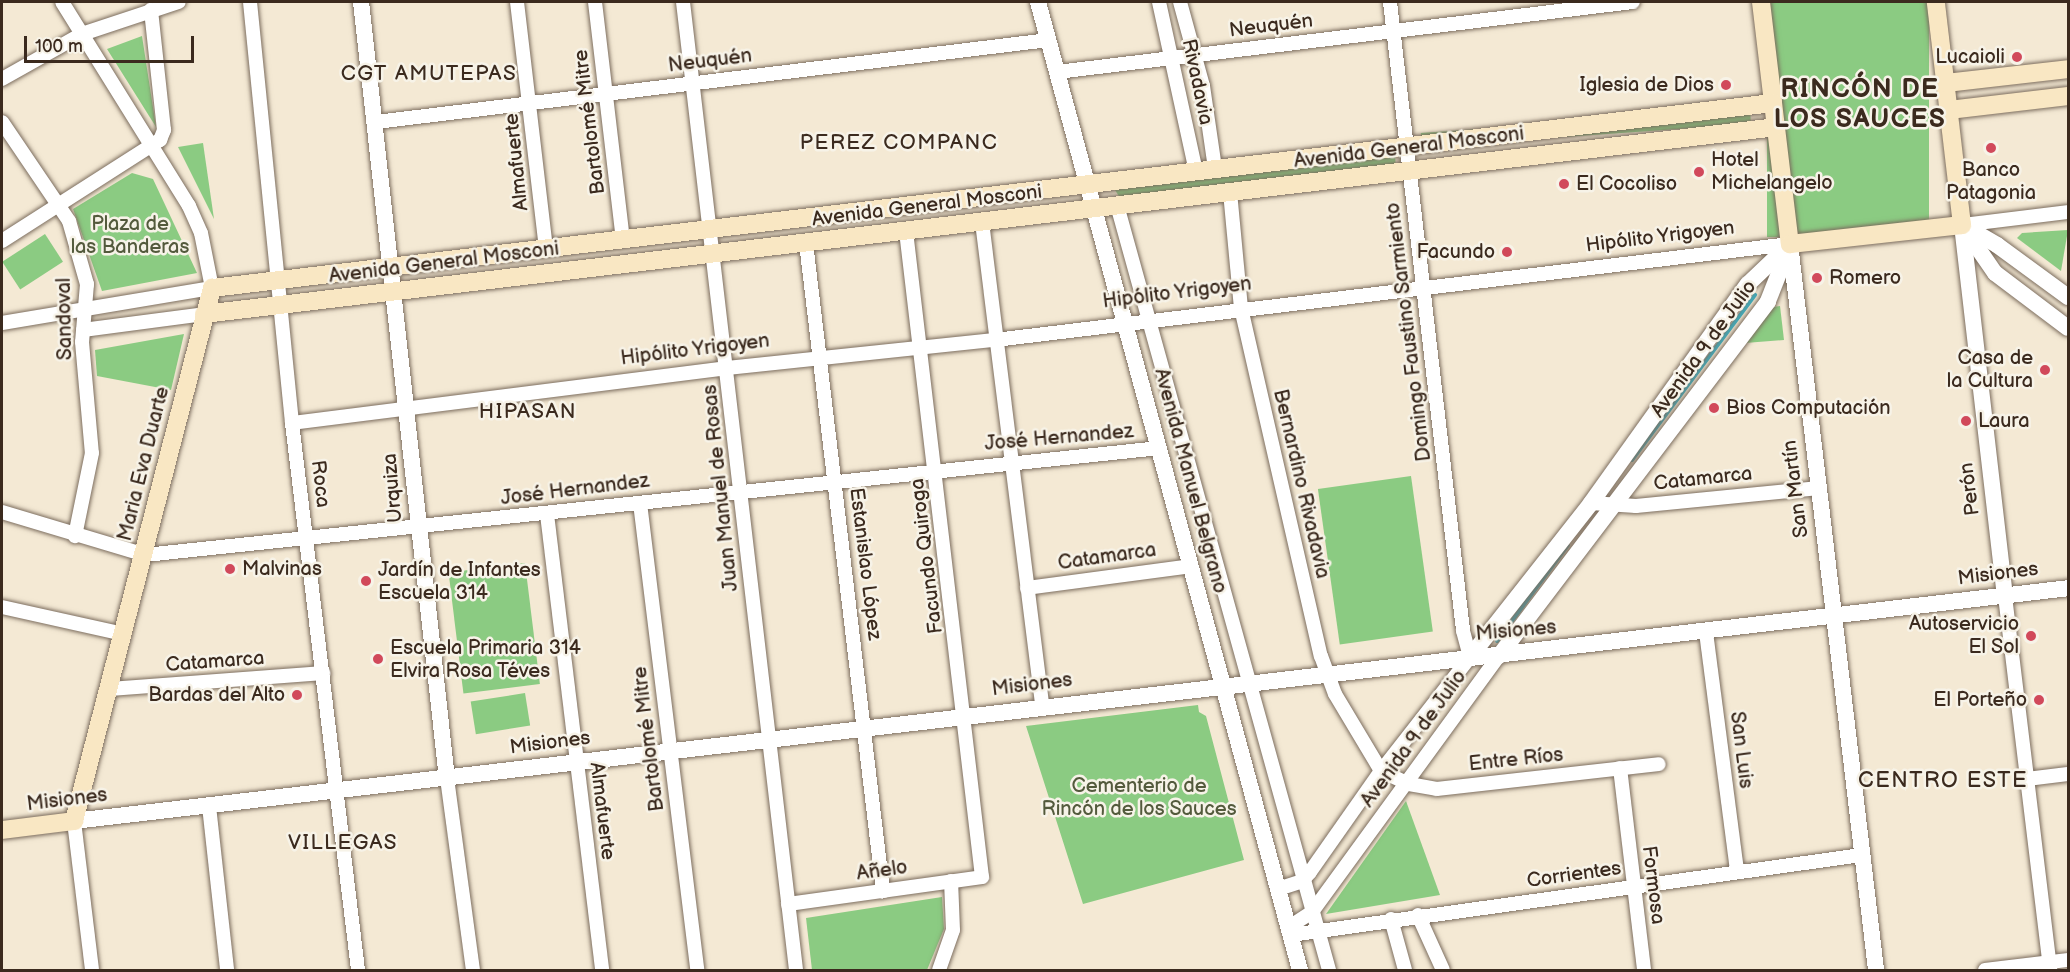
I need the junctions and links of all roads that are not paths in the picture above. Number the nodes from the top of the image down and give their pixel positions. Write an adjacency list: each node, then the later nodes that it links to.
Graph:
1 (62, 2): 17 (street, Maria Eva Duarte)
2 (179, 2): 15 (street)
3 (249, 2): 56 (street, Roca)
4 (361, 2): 32 (street, Urquiza)
5 (517, 2): 28 (street, Almafuerte)
6 (595, 2): 26 (street, Bartolomé Mitre)
7 (683, 2): 24 (street, Juan Manuel de Rosas)
8 (1038, 2): 18 (street, Avenida Manuel Belgrano)
9 (1159, 2): 20 (street, Rivadavia)
10 (1180, 2): 19 (street, Rivadavia)
11 (1390, 2): 16 (street, Domingo Faustino Sarmiento)
12 (1633, 2): 16 (street, Neuquén)
13 (1761, 2): 29 (main road, San Martín)
14 (1936, 2): 25 (main road, Perón)
15 (151, 10): 17 (street); 34 (street)
16 (1393, 31): 19 (street, Neuquén); 35 (street, Domingo Faustino Sarmiento)
17 (82, 34): 23 (street); 34 (street, Maria Eva Duarte)
18 (1049, 40): 22 (street, Avenida Manuel Belgrano); 24 (street, Neuquén)
19 (1194, 54): 20 (street, Neuquén); 36 (street, Rivadavia)
20 (1172, 58): 22 (street, Neuquén); 37 (street, Rivadavia)
21 (2068, 69): 25 (main road)
22 (1057, 72): 39 (street, Avenida Manuel Belgrano)
23 (2, 79)
24 (694, 83): 26 (street, Neuquén); 47 (street, Juan Manuel de Rosas)
25 (1946, 83): 30 (main road, Perón)
26 (607, 92): 28 (street, Neuquén); 49 (street, Bartolomé Mitre)
27 (2068, 96): 30 (main road)
28 (530, 102): 32 (street, Neuquén); 53 (street, Almafuerte)
29 (1773, 103): 33 (main road, San Martín); 35 (main road, Avenida General Mosconi)
30 (1949, 110): 46 (main road, Perón)
31 (2, 122): 41 (street, Sandoval)
32 (376, 122): 55 (street, Urquiza)
33 (1776, 127): 38 (main road, Avenida General Mosconi); 52 (main road, San Martín)
34 (154, 146): 41 (street); 58 (street, Maria Eva Duarte)
35 (1407, 146): 36 (main road, Avenida General Mosconi); 38 (street, Domingo Faustino Sarmiento)
36 (1215, 168): 37 (main road, Avenida General Mosconi)
37 (1196, 171): 39 (main road, Avenida General Mosconi)
38 (1409, 171): 40 (main road, Avenida General Mosconi); 57 (street, Domingo Faustino Sarmiento)
39 (1088, 184): 43 (street, Avenida Manuel Belgrano); 47 (main road, Avenida General Mosconi)
40 (1230, 192): 42 (main road, Avenida General Mosconi); 63 (street, Bernardino Rivadavia)
41 (60, 204): 50 (street); 62 (street, Sandoval)
42 (1117, 205): 43 (main road, Avenida General Mosconi); 65 (street)
43 (1094, 208): 45 (main road, Avenida General Mosconi); 67 (street, Avenida Manuel Belgrano)
44 (2068, 212): 46 (street, Hipólito Yrigoyen)
45 (981, 222): 48 (main road, Avenida General Mosconi); 70 (street)
46 (1962, 225): 52 (main road, Hipólito Yrigoyen); 60 (street); 68 (street); 94 (street, Perón)
47 (712, 228): 49 (main road, Avenida General Mosconi); 54 (street, Juan Manuel de Rosas)
48 (906, 231): 51 (main road, Avenida General Mosconi); 71 (street, Facundo Quiroga)
49 (623, 239): 53 (main road, Avenida General Mosconi)
50 (2, 240)
51 (806, 243): 54 (main road, Avenida General Mosconi); 72 (street, Estanislao López)
52 (1790, 244): 57 (street, Hipólito Yrigoyen); 80 (street, San Martín); 83 (street, Avenida 9 de Julio); 84 (street, Avenida 9 de Julio)
53 (546, 248): 55 (main road, Avenida General Mosconi)
54 (715, 253): 59 (main road, Avenida General Mosconi); 73 (street, Juan Manuel de Rosas)
55 (391, 266): 56 (main road, Avenida General Mosconi); 59 (street, Urquiza)
56 (277, 280): 58 (main road, Avenida General Mosconi); 61 (street, Roca)
57 (1423, 287): 63 (street, Hipólito Yrigoyen); 100 (street, Domingo Faustino Sarmiento)
58 (212, 288): 62 (street, Avenida General Mosconi); 64 (main road, Maria Eva Duarte)
59 (394, 292): 61 (main road, Avenida General Mosconi); 74 (street, Urquiza)
60 (2068, 297)
61 (280, 305): 64 (main road, Avenida General Mosconi); 75 (street, Roca)
62 (88, 306): 66 (street, Avenida General Mosconi); 69 (street, Sandoval)
63 (1241, 308): 65 (street, Hipólito Yrigoyen); 102 (street, Bernardino Rivadavia)
64 (204, 314): 69 (street, Avenida General Mosconi); 90 (main road, Maria Eva Duarte)
65 (1148, 320): 67 (street, Hipólito Yrigoyen); 103 (street)
66 (2, 322)
67 (1125, 322): 70 (street, Hipólito Yrigoyen); 76 (street, Avenida Manuel Belgrano)
68 (2068, 328)
69 (82, 330): 88 (street, Sandoval)
70 (994, 340): 71 (street, Hipólito Yrigoyen); 77 (street)
71 (921, 347): 72 (street, Hipólito Yrigoyen); 78 (street, Facundo Quiroga)
72 (820, 358): 73 (street, Hipólito Yrigoyen); 79 (street, Estanislao López)
73 (727, 368): 74 (street, Hipólito Yrigoyen); 81 (street, Juan Manuel de Rosas)
74 (407, 409): 75 (street, Hipólito Yrigoyen); 87 (street, Urquiza)
75 (292, 423): 89 (street, Roca)
76 (1159, 448): 77 (street, José Hernandez); 91 (street, Avenida Manuel Belgrano)
77 (1012, 462): 78 (street, José Hernandez); 92 (street)
78 (936, 469): 79 (street, José Hernandez); 107 (street, Facundo Quiroga)
79 (835, 480): 81 (street, José Hernandez); 108 (street, Estanislao López)
80 (1819, 488): 84 (street, Catamarca); 96 (street, San Martín)
81 (741, 492): 82 (street, José Hernandez); 109 (street, Juan Manuel de Rosas)
82 (640, 503): 86 (street, José Hernandez); 110 (street, Bartolomé Mitre)
83 (1591, 503): 84 (street, Catamarca); 100 (street, Avenida 9 de Julio)
84 (1615, 507): 99 (street, Avenida 9 de Julio)
85 (2, 512): 88 (street, José Hernandez)
86 (547, 514): 87 (street, José Hernandez); 111 (street, Almafuerte)
87 (417, 527): 89 (street, José Hernandez); 116 (street, Urquiza)
88 (75, 536): 90 (street, José Hernandez)
89 (307, 538): 90 (street, José Hernandez); 101 (street, Roca)
90 (145, 555): 98 (main road, Maria Eva Duarte)
91 (1191, 566): 92 (street, Catamarca); 104 (street, Avenida Manuel Belgrano)
92 (1028, 588): 106 (street)
93 (2068, 588): 94 (street, Misiones)
94 (2005, 596): 96 (street, Misiones); 117 (street, Perón)
95 (2, 607): 98 (street)
96 (1834, 616): 97 (street, Misiones); 123 (street, San Martín)
97 (1706, 632): 99 (street, Misiones); 124 (street, San Luis)
98 (124, 634): 105 (main road, Maria Eva Duarte)
99 (1499, 656): 100 (street, Misiones); 118 (street, Avenida 9 de Julio)
100 (1470, 657): 102 (street, Misiones); 114 (street, Avenida 9 de Julio)
101 (323, 673): 105 (street, Catamarca); 119 (street, Roca)
102 (1326, 673): 103 (street, Misiones); 114 (street, Bernardino Rivadavia)
103 (1247, 682): 104 (street, Misiones); 127 (street)
104 (1223, 685): 106 (street, Misiones); 129 (street, Avenida Manuel Belgrano)
105 (110, 689): 121 (main road, Maria Eva Duarte)
106 (1042, 706): 107 (street, Misiones)
107 (966, 716): 108 (street, Misiones); 125 (street, Facundo Quiroga)
108 (866, 728): 109 (street, Misiones); 130 (street, Estanislao López)
109 (768, 740): 110 (street, Misiones); 131 (street, Juan Manuel de Rosas)
110 (671, 751): 111 (street, Misiones); 144 (street, Bartolomé Mitre)
111 (576, 763): 116 (street, Misiones); 143 (street, Almafuerte)
112 (1659, 764): 113 (street, Entre Ríos)
113 (1620, 768): 118 (street, Entre Ríos); 128 (street, Formosa)
114 (1381, 771): 118 (street, Entre Ríos); 127 (street, Avenida 9 de Julio)
115 (2068, 774): 117 (street)
116 (447, 778): 119 (street, Misiones); 142 (street, Urquiza)
117 (2027, 779): 138 (street, Perón)
118 (1409, 784): 132 (street, Avenida 9 de Julio)
119 (336, 791): 120 (street, Misiones); 141 (street, Roca)
120 (209, 806): 121 (street, Misiones); 140 (street)
121 (74, 821): 122 (main road, Misiones); 139 (street, Maria Eva Duarte)
122 (2, 830)
123 (1862, 855): 124 (street, Corrientes); 152 (street, San Martín)
124 (1737, 872): 128 (street, Corrientes)
125 (982, 877): 126 (street, Añelo)
126 (951, 881): 130 (street, Añelo); 146 (street)
127 (1302, 881): 129 (street); 132 (street)
128 (1634, 886): 133 (street, Corrientes); 151 (street, Formosa)
129 (1278, 889): 136 (street, Avenida Manuel Belgrano)
130 (883, 891): 131 (street, Añelo)
131 (788, 904): 145 (street, Juan Manuel de Rosas)
132 (1312, 912): 135 (street); 136 (street, Avenida 9 de Julio)
133 (1418, 915): 134 (street, Corrientes); 150 (street)
134 (1391, 919): 135 (street, Corrientes); 149 (street)
135 (1318, 930): 136 (street, Corrientes); 148 (street)
136 (1290, 931): 147 (street, Avenida Manuel Belgrano)
137 (2068, 960): 138 (street)
138 (2049, 966): 153 (street)
139 (92, 970)
140 (227, 970)
141 (358, 970)
142 (473, 970)
143 (602, 970)
144 (697, 970)
145 (796, 970)
146 (939, 970)
147 (1300, 970)
148 (1329, 970)
149 (1405, 970)
150 (1443, 970)
151 (1644, 970)
152 (1876, 970)
153 (1985, 970)

